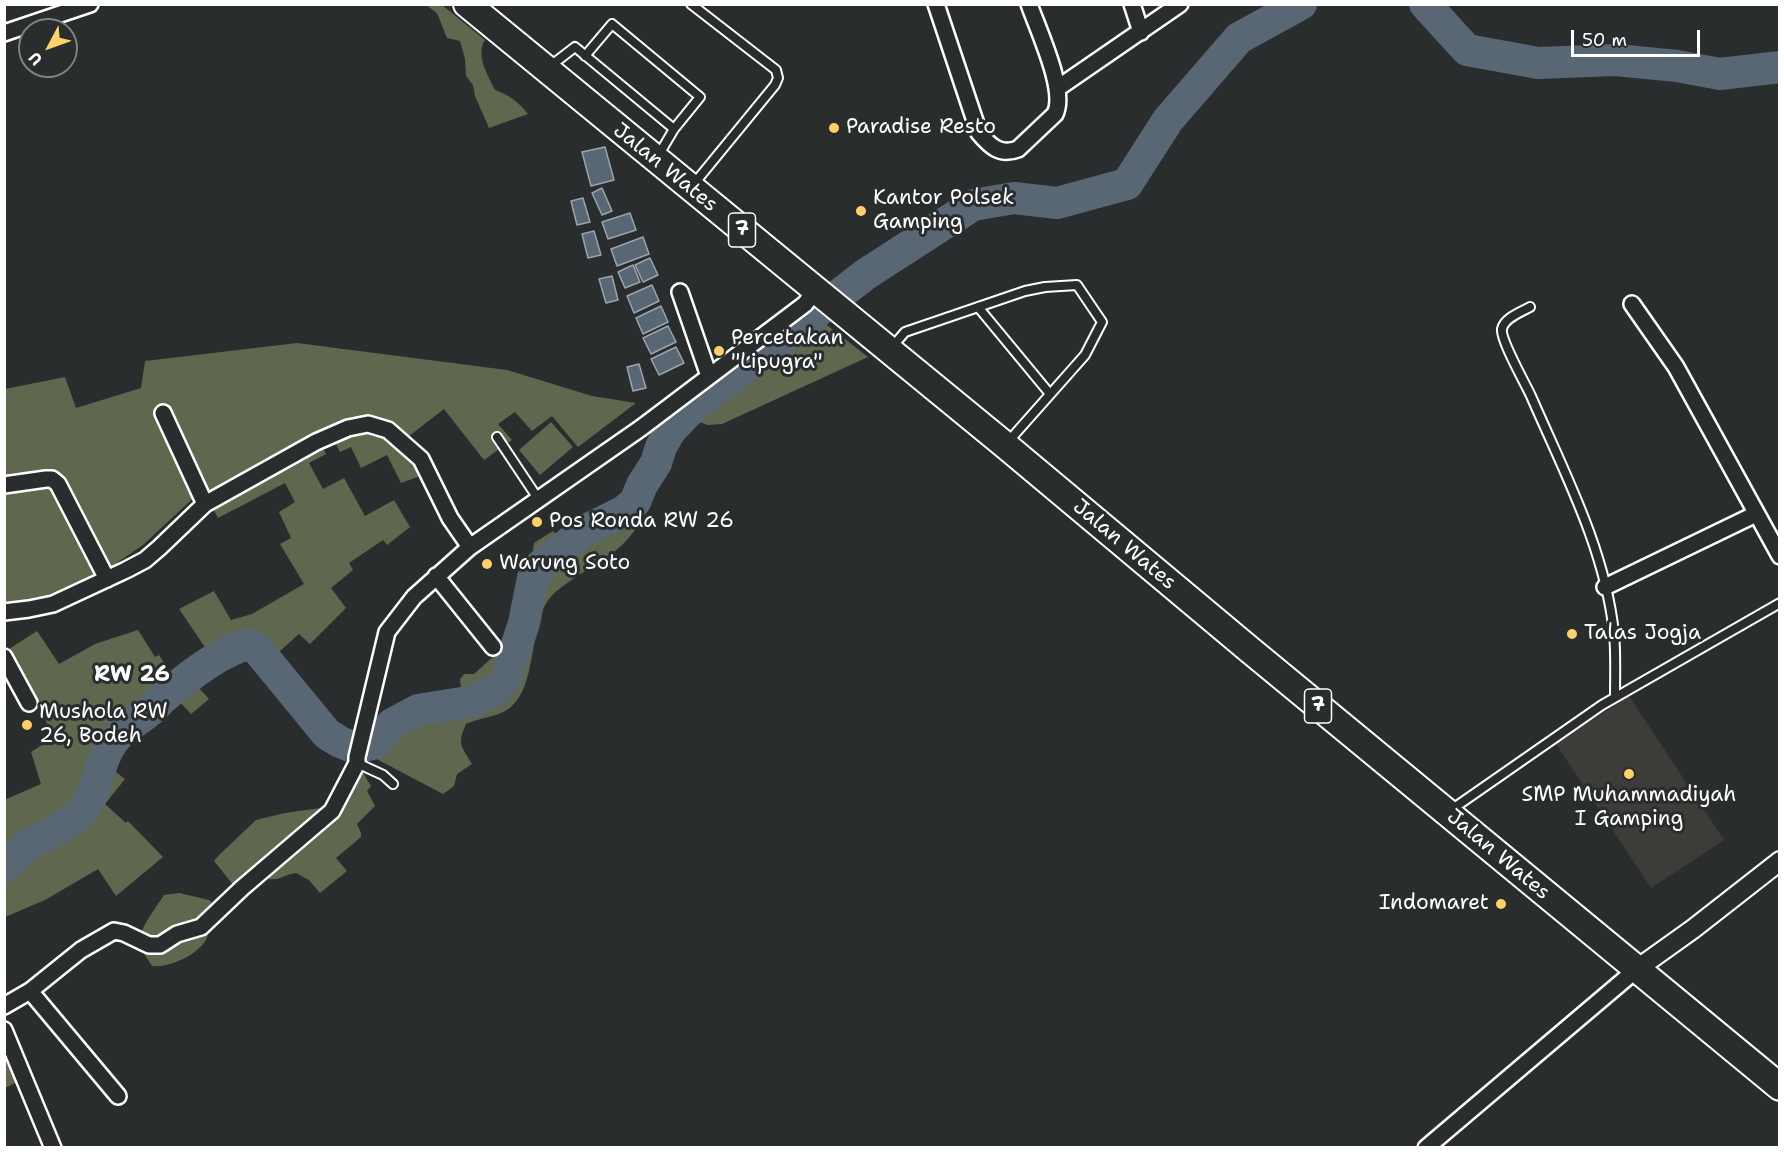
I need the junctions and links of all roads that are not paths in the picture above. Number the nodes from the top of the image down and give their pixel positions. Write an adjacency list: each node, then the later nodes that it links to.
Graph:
1 (90, 4): 9 (street)
2 (467, 4): 11 (highway, Jalan Wates / 7)
3 (691, 4): 15 (lane)
4 (936, 4): 12 (street)
5 (1029, 4): 12 (street)
6 (1132, 4): 8 (street)
7 (1180, 4): 8 (street)
8 (1141, 32): 12 (street)
9 (4, 33)
10 (585, 56): 11 (lane); 13 (lane); 13 (lane)
11 (546, 69): 14 (highway, Jalan Wates / 7)
12 (1058, 88)
13 (674, 129): 14 (lane)
14 (656, 160): 15 (highway, Jalan Wates / 7)
15 (690, 188): 17 (highway, Jalan Wates / 7)
16 (680, 292): 22 (street)
17 (822, 295): 21 (highway, Jalan Wates / 7); 22 (street)
18 (1632, 304): 30 (street)
19 (978, 307): 21 (lane); 23 (lane); 23 (lane)
20 (1530, 307): 35 (lane)
21 (889, 350): 26 (highway, Jalan Wates / 7)
22 (709, 376): 28 (street)
23 (1050, 394): 26 (lane)
24 (163, 413): 29 (street)
25 (497, 437): 28 (lane)
26 (1005, 445): 44 (highway, Jalan Wates / 7)
27 (4, 485): 34 (street)
28 (539, 500): 31 (street)
29 (205, 504): 31 (street); 34 (street)
30 (1756, 514): 32 (street); 35 (street)
31 (470, 547): 33 (street)
32 (1779, 556)
33 (436, 576): 38 (street); 42 (street)
34 (107, 579): 37 (street)
35 (1605, 587): 40 (lane)
36 (1779, 603): 40 (lane)
37 (4, 612)
38 (493, 647)
39 (4, 657): 41 (street)
40 (1615, 697): 44 (lane)
41 (29, 703)
42 (361, 764): 43 (lane); 47 (street)
43 (393, 784)
44 (1448, 812): 46 (highway, Jalan Wates / 7)
45 (1779, 861): 46 (street)
46 (1637, 969): 50 (highway, Jalan Wates / 7); 53 (street)
47 (30, 991): 48 (street); 51 (street)
48 (4, 1006)
49 (4, 1030): 52 (street)
50 (1779, 1087)
51 (118, 1096)
52 (53, 1148)
53 (1426, 1148)

